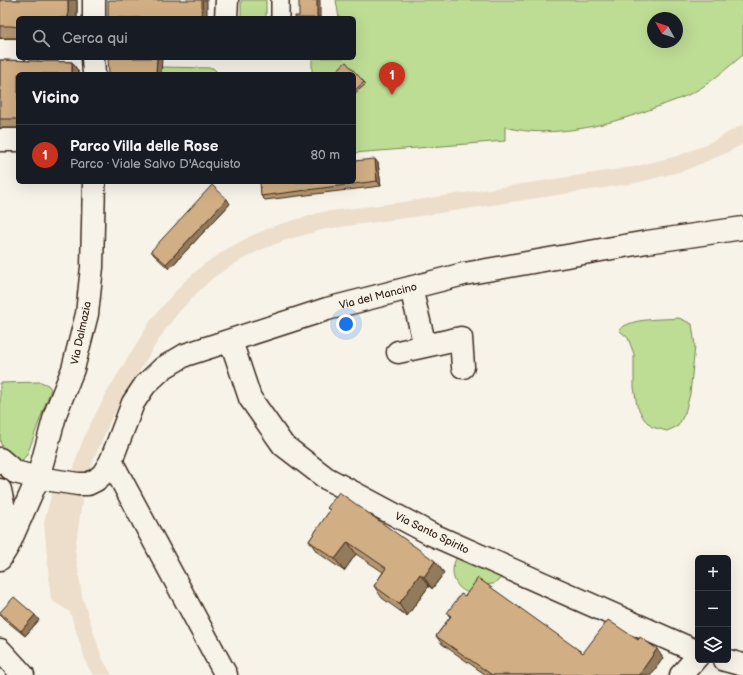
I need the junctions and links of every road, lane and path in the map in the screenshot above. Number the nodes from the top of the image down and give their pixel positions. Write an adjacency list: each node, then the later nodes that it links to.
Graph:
1 (94, 0): 4 (street)
2 (227, 0): 5 (street)
3 (280, 0): 6 (street)
4 (94, 16)
5 (226, 16)
6 (280, 16)
7 (0, 50): 8 (street)
8 (16, 50)
9 (94, 60): 10 (street)
10 (94, 72)
11 (0, 140): 12 (street)
12 (16, 140)
13 (94, 184): 22 (street, Via Dalmazia)
14 (743, 228): 15 (street, Via del Mancino)
15 (411, 288): 16 (street, Via del Mancino); 17 (street)
16 (231, 341): 21 (street, Via del Mancino); 26 (street, Via Santo Spirito)
17 (425, 346): 18 (street); 19 (street)
18 (398, 352)
19 (463, 367)
20 (0, 459): 22 (street, Via del Mancino)
21 (112, 461): 22 (street, Via del Mancino); 31 (street)
22 (38, 478): 24 (street, Via Dalmazia)
23 (0, 490): 24 (street)
24 (4, 553)
25 (0, 650): 30 (street)
26 (695, 651)
27 (695, 659): 32 (street)
28 (731, 662): 29 (street)
29 (743, 665)
30 (23, 675)
31 (226, 675)
32 (681, 675)

